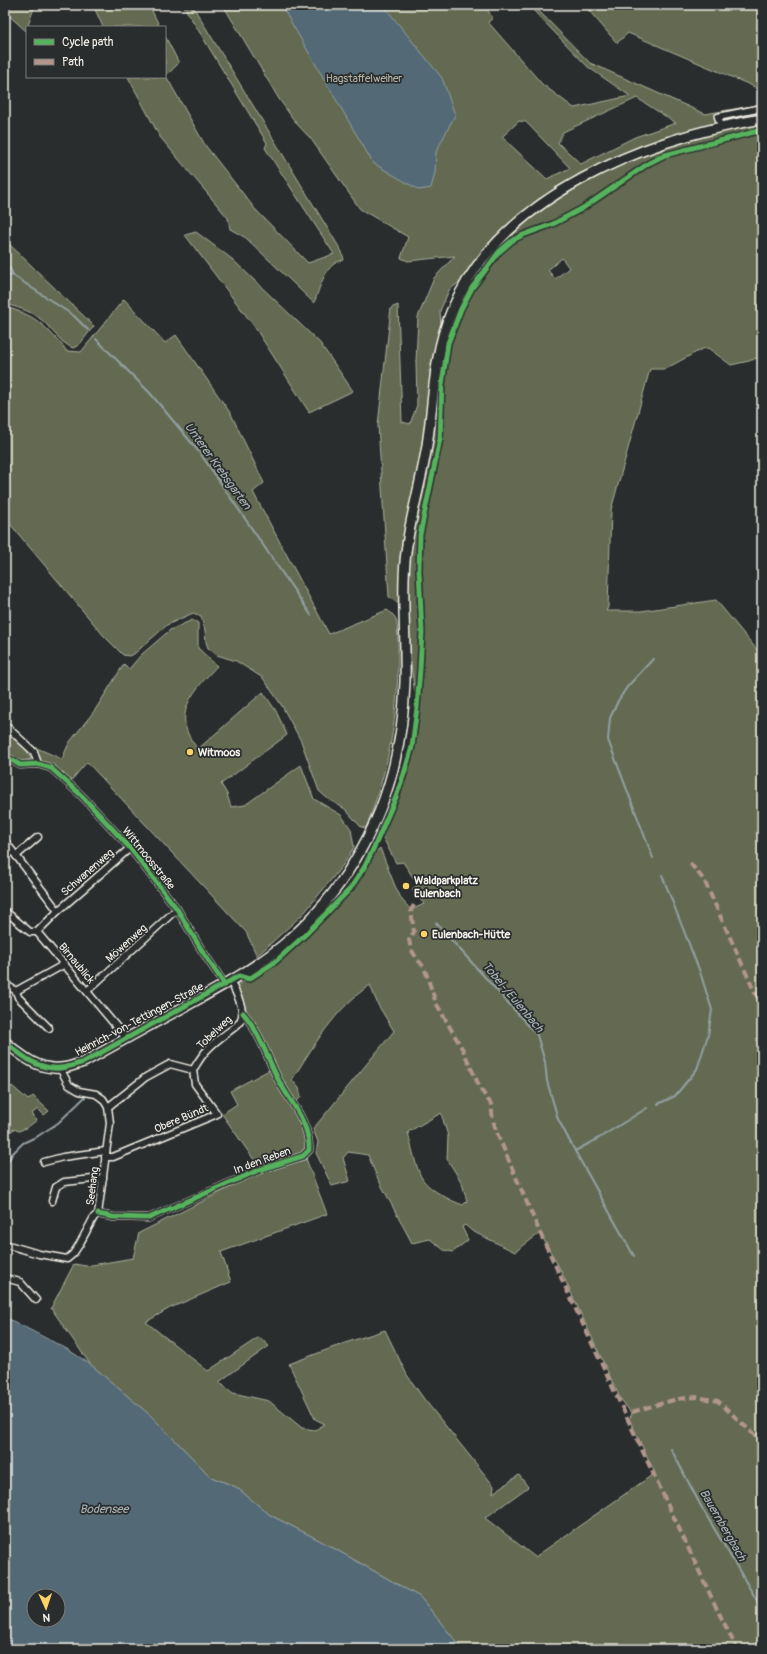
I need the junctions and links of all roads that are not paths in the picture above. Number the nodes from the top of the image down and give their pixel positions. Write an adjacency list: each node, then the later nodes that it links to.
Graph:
1 (762, 108): 3 (street)
2 (762, 119): 3 (main road, Heinrich-von-Tettingen-Straße)
3 (722, 126): 16 (main road, Heinrich-von-Tettingen-Straße)
4 (5, 725): 6 (street)
5 (5, 756): 6 (street)
6 (38, 764): 9 (street, Wittmoosstraße)
7 (38, 836): 10 (street)
8 (5, 841): 10 (street, Schwanenweg)
9 (130, 848): 11 (street, Wittmoosstraße); 13 (street, Schwanenweg)
10 (16, 856): 13 (street, Schwanenweg)
11 (177, 909): 16 (street, Wittmoosstraße); 19 (street, Möwenweg)
12 (5, 910): 14 (street, Birnaublick)
13 (58, 911): 14 (street, Schwanenweg)
14 (37, 932): 15 (street, Birnaublick)
15 (65, 964): 18 (street); 19 (street, Birnaublick)
16 (228, 983): 20 (street, Tobelweg); 22 (main road, Heinrich-von-Tettingen-Straße)
17 (5, 984): 18 (street)
18 (16, 991): 21 (street)
19 (87, 991): 22 (street, Birnaublick)
20 (243, 1013): 25 (street, Tobelweg); 31 (street, In den Reben)
21 (48, 1028)
22 (126, 1038): 24 (main road, Heinrich-von-Tettingen-Straße)
23 (5, 1042): 24 (main road, Heinrich-von-Tettingen-Straße)
24 (60, 1068): 26 (street)
25 (193, 1070): 26 (street); 27 (street, Obere Bündt)
26 (108, 1107): 27 (street, Seehang)
27 (106, 1154): 28 (street); 29 (street, Seehang)
28 (44, 1162)
29 (103, 1178): 30 (street); 31 (street, Seehang)
30 (52, 1201)
31 (98, 1214): 32 (street, Seehang)
32 (5, 1244)
33 (5, 1278): 34 (street)
34 (36, 1300)

